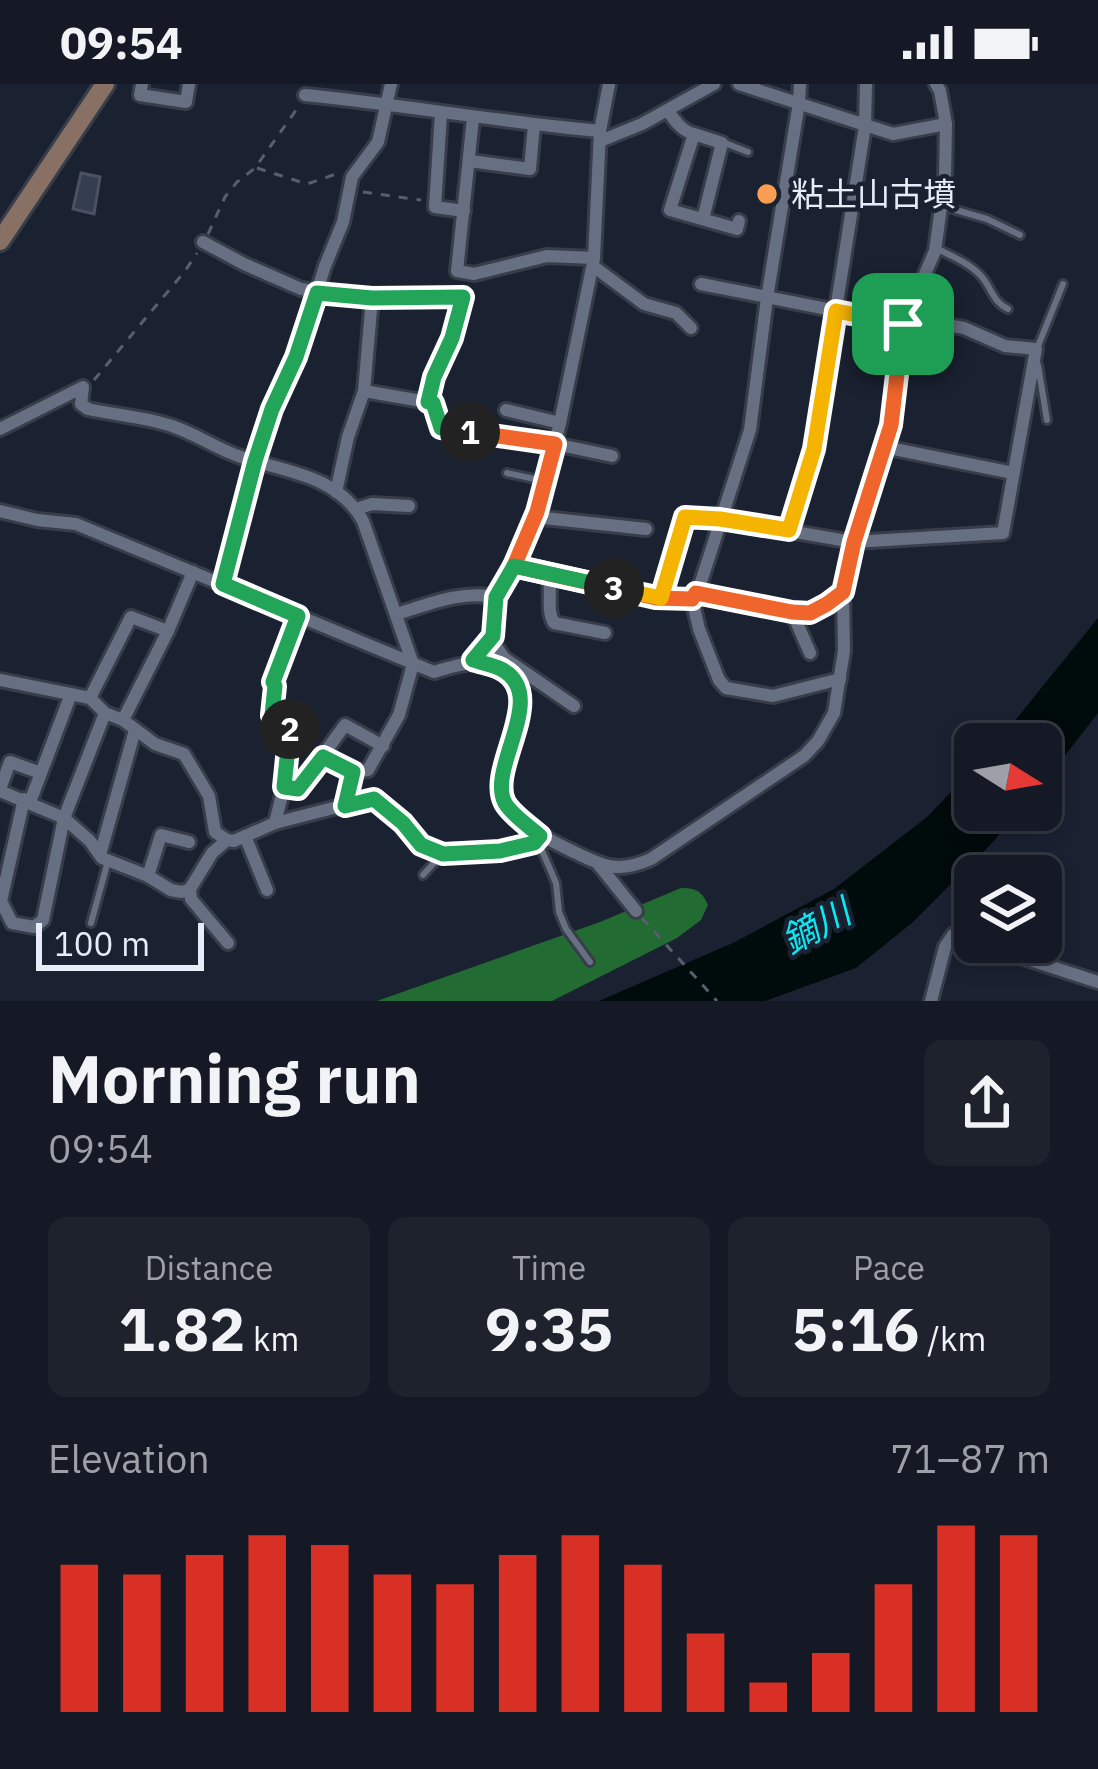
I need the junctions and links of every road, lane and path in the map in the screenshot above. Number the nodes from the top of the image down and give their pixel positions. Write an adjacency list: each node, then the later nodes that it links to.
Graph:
1 (105, 84): 34 (street)
2 (142, 84): 3 (street)
3 (189, 84)
4 (391, 84): 12 (street)
5 (609, 84): 21 (street)
6 (714, 84): 14 (street)
7 (739, 84): 13 (street)
8 (800, 84): 13 (street)
9 (866, 84): 19 (street)
10 (936, 84): 17 (street)
11 (305, 95): 12 (street)
12 (388, 103): 15 (street); 26 (street)
13 (800, 104): 19 (street); 43 (street)
14 (668, 111): 20 (street); 21 (street)
15 (441, 113): 16 (street); 30 (street)
16 (473, 118): 18 (street); 24 (street)
17 (946, 124): 19 (street); 29 (street)
18 (534, 125): 21 (street); 24 (street)
19 (865, 126): 45 (street)
20 (694, 134): 22 (street); 31 (street)
21 (600, 136): 37 (street)
22 (722, 143): 23 (lane); 31 (street)
23 (748, 152)
24 (470, 161): 30 (street)
25 (255, 168): 26 (path)
26 (356, 172): 27 (street)
27 (350, 190): 28 (path); 40 (street)
28 (421, 200)
29 (942, 206): 33 (lane); 36 (street)
30 (464, 211): 37 (street)
31 (704, 220): 32 (street)
32 (739, 220)
33 (1020, 235)
34 (1, 238)
35 (203, 242): 40 (street)
36 (936, 248): 44 (lane); 46 (street)
37 (594, 262): 47 (street); 53 (street)
38 (700, 284): 43 (street)
39 (1063, 284): 48 (lane)
40 (317, 293): 42 (street); 58 (street)
41 (463, 297): 42 (street); 50 (path)
42 (372, 298): 49 (street)
43 (766, 298): 45 (street); 67 (street)
44 (1008, 309)
45 (836, 311): 46 (street); 69 (street)
46 (903, 324): 48 (street); 56 (street)
47 (691, 328)
48 (1036, 349): 52 (lane); 60 (street)
49 (364, 392): 50 (street); 62 (street)
50 (428, 402): 55 (street)
51 (506, 410): 53 (street)
52 (1047, 420)
53 (560, 423): 55 (street)
54 (0, 429): 58 (street)
55 (555, 444): 57 (street); 61 (street)
56 (884, 447): 60 (street); 70 (street)
57 (612, 456)
58 (255, 461): 62 (street); 74 (street)
59 (507, 473): 61 (lane)
60 (1013, 473): 70 (street)
61 (545, 481): 66 (street)
62 (336, 492): 64 (street)
63 (409, 506): 64 (street)
64 (356, 509): 80 (street)
65 (0, 511): 72 (street)
66 (535, 517): 68 (street); 71 (street)
67 (720, 519): 69 (street); 76 (street); 78 (lane)
68 (646, 529)
69 (789, 530): 70 (street)
70 (854, 542): 75 (street)
71 (514, 566): 73 (street); 77 (street)
72 (193, 572): 74 (street); 82 (street)
73 (548, 573): 78 (street); 83 (street)
74 (223, 584): 81 (street)
75 (843, 592): 79 (street); 88 (street)
76 (694, 596): 78 (street); 79 (street); 88 (street)
77 (496, 597): 80 (street); 84 (street)
78 (661, 598)
79 (792, 612): 85 (street)
80 (398, 614): 87 (street)
81 (298, 616): 87 (street); 100 (street)
82 (168, 631): 91 (street); 94 (street)
83 (605, 633)
84 (491, 639): 86 (street); 92 (street)
85 (810, 652)
86 (473, 660): 87 (street); 107 (street)
87 (413, 664): 96 (street)
88 (840, 679): 112 (street)
89 (0, 680): 90 (street)
90 (70, 694): 91 (street); 99 (street)
91 (90, 698): 93 (street)
92 (574, 706)
93 (105, 713): 94 (street); 104 (street)
94 (123, 721): 95 (street)
95 (135, 730): 108 (street); 111 (street)
96 (383, 746): 97 (street); 98 (street)
97 (323, 757): 98 (street); 100 (street)
98 (353, 772): 103 (street)
99 (41, 773): 101 (street); 102 (street)
100 (284, 787): 105 (street)
101 (0, 790): 102 (street)
102 (27, 801): 104 (street); 104 (street)
103 (345, 806): 105 (street); 110 (street)
104 (64, 818): 111 (street)
105 (275, 823): 106 (street)
106 (245, 836): 108 (street); 116 (street)
107 (540, 836): 110 (street); 112 (street); 121 (lane)
108 (226, 840): 115 (street)
109 (189, 842): 114 (street)
110 (443, 854): 113 (lane)
111 (104, 858): 114 (street); 118 (lane)
112 (598, 864): 117 (street)
113 (423, 874)
114 (148, 877): 115 (street)
115 (190, 889): 120 (street)
116 (268, 890)
117 (636, 911): 124 (path)
118 (91, 922)
119 (954, 936): 125 (street)
120 (228, 944)
121 (590, 962)
122 (1035, 963): 123 (street)
123 (1098, 982)
124 (717, 1001)
125 (931, 1001)

